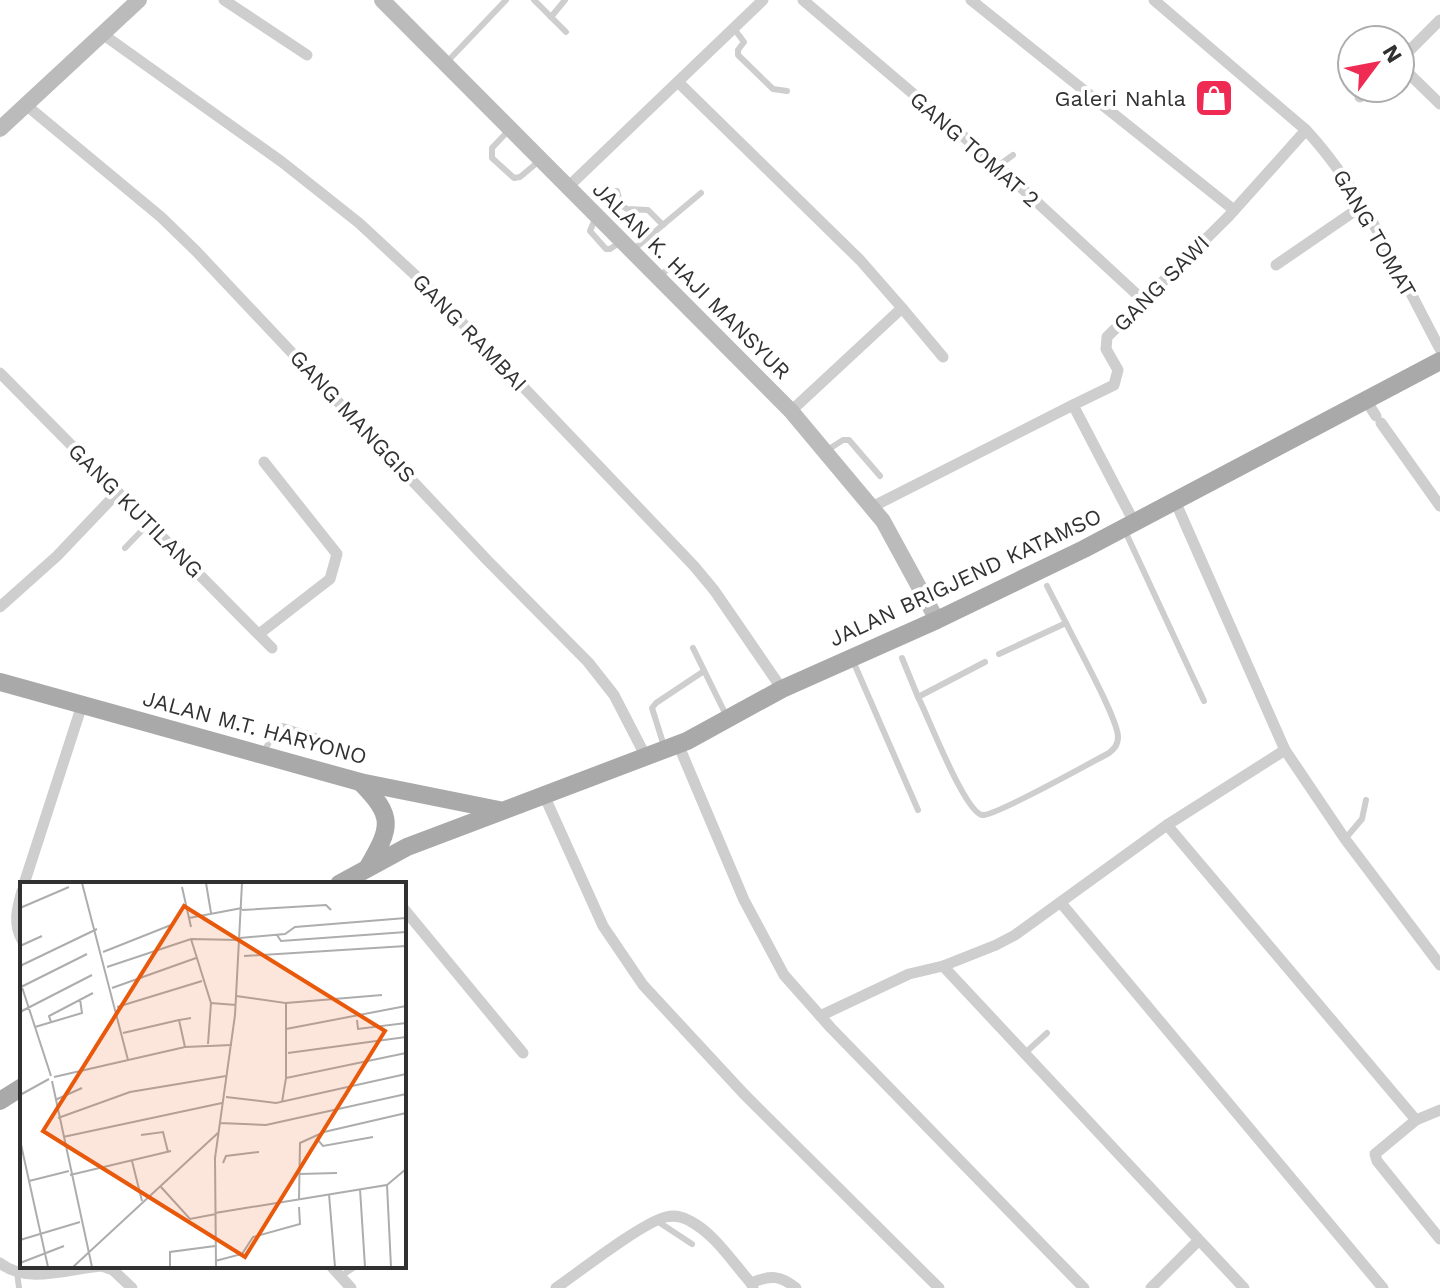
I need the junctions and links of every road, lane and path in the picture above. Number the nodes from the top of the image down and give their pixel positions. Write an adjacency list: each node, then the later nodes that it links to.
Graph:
1 (139, 0): 15 (street)
2 (224, 0): 17 (street)
3 (382, 0): 18 (street, JALAN K. HAJI MANSYUR)
4 (506, 0): 18 (lane)
5 (534, 0): 11 (lane)
6 (565, 0): 11 (lane)
7 (763, 0): 13 (street)
8 (803, 0): 29 (street, GANG TOMAT 2)
9 (971, 0): 34 (street)
10 (1154, 0): 26 (street, GANG TOMAT)
11 (551, 17): 14 (lane)
12 (1440, 20): 16 (street)
13 (735, 30): 20 (street); 21 (lane)
14 (566, 32)
15 (101, 33): 23 (street); 72 (street, GANG RAMBAI)
16 (1416, 45)
17 (307, 55)
18 (446, 63): 24 (street, JALAN K. HAJI MANSYUR)
19 (1416, 79): 22 (street)
20 (679, 83): 30 (street); 41 (street)
21 (787, 91)
22 (1440, 104)
23 (26, 105): 25 (street); 81 (street, GANG MANGGIS)
24 (510, 128): 28 (street, JALAN K. HAJI MANSYUR); 28 (lane)
25 (0, 129)
26 (1306, 130): 33 (street, GANG TOMAT); 34 (street, GANG SAWI)
27 (1013, 155): 29 (lane)
28 (541, 159): 30 (street, JALAN K. HAJI MANSYUR)
29 (998, 166): 40 (street, GANG TOMAT 2)
30 (568, 187): 36 (street, JALAN K. HAJI MANSYUR)
31 (617, 191): 35 (lane)
32 (701, 193): 35 (lane)
33 (1362, 206): 38 (street); 42 (street, GANG TOMAT)
34 (1234, 210): 40 (street, GANG SAWI)
35 (663, 225): 36 (lane)
36 (627, 246): 39 (street, JALAN K. HAJI MANSYUR)
37 (673, 263): 39 (lane)
38 (1276, 265)
39 (659, 278): 47 (street, JALAN K. HAJI MANSYUR)
40 (1144, 301): 46 (street, GANG SAWI)
41 (902, 308): 43 (street); 47 (street)
42 (1440, 349)
43 (943, 357)
44 (1440, 361): 48 (main road, JALAN BRIGJEND KATAMSO)
45 (0, 373): 52 (street, GANG KUTILANG)
46 (1073, 405): 55 (street); 57 (street)
47 (791, 411): 49 (street, JALAN K. HAJI MANSYUR)
48 (1375, 414): 53 (main road, JALAN BRIGJEND KATAMSO); 54 (street)
49 (826, 451): 51 (lane); 55 (street, JALAN K. HAJI MANSYUR)
50 (264, 462): 63 (street)
51 (880, 476)
52 (117, 493): 56 (street, GANG KUTILANG); 60 (street)
53 (1175, 501): 57 (main road, JALAN BRIGJEND KATAMSO); 79 (street)
54 (1440, 506)
55 (872, 507): 61 (street, JALAN K. HAJI MANSYUR)
56 (148, 524): 58 (lane); 63 (street, GANG KUTILANG)
57 (1129, 525): 59 (main road, JALAN BRIGJEND KATAMSO); 74 (lane)
58 (125, 548)
59 (1042, 578): 61 (main road, JALAN BRIGJEND KATAMSO); 62 (lane)
60 (0, 607)
61 (937, 620): 67 (main road, JALAN BRIGJEND KATAMSO)
62 (1066, 623): 66 (lane); 73 (lane)
63 (259, 634): 64 (street, GANG KUTILANG)
64 (272, 648)
65 (693, 648): 70 (lane)
66 (999, 654)
67 (851, 658): 72 (main road, JALAN BRIGJEND KATAMSO); 86 (lane)
68 (902, 658): 73 (lane)
69 (985, 662): 73 (lane)
70 (704, 671): 76 (lane); 78 (lane)
71 (0, 682): 75 (main road, JALAN M.T. HARYONO)
72 (782, 689): 76 (main road, JALAN BRIGJEND KATAMSO)
73 (918, 697)
74 (1204, 701)
75 (82, 705): 80 (main road, JALAN M.T. HARYONO); 90 (street)
76 (727, 718): 78 (main road, JALAN BRIGJEND KATAMSO)
77 (316, 736): 80 (lane)
78 (671, 747): 81 (main road, JALAN BRIGJEND KATAMSO); 98 (street)
79 (1285, 750): 87 (street); 88 (street)
80 (263, 754): 82 (main road, JALAN M.T. HARYONO)
81 (646, 757): 83 (main road, JALAN BRIGJEND KATAMSO)
82 (360, 782): 85 (main road, JALAN M.T. HARYONO); 89 (main road)
83 (543, 793): 85 (main road, JALAN BRIGJEND KATAMSO); 123 (street)
84 (1366, 800): 88 (lane)
85 (499, 810): 89 (main road, JALAN BRIGJEND KATAMSO)
86 (918, 810)
87 (1167, 825): 93 (street); 105 (street)
88 (1345, 839): 96 (street)
89 (368, 867): 91 (main road, JALAN BRIGJEND KATAMSO)
90 (25, 882)
91 (342, 882)
92 (20, 899): 95 (street)
93 (1061, 903): 97 (street); 127 (street)
94 (406, 911): 100 (street)
95 (20, 936)
96 (1440, 965)
97 (943, 966): 98 (street); 101 (street)
98 (820, 1016): 124 (street)
99 (1047, 1033): 101 (lane)
100 (523, 1053)
101 (1024, 1054): 108 (street)
102 (20, 1088): 103 (main road)
103 (0, 1101)
104 (1440, 1110): 105 (street)
105 (1416, 1120): 107 (street)
106 (657, 1221): 109 (lane); 117 (street); 121 (street)
107 (1440, 1239)
108 (1198, 1241): 125 (street); 126 (street)
109 (692, 1244)
110 (0, 1263): 115 (street)
111 (86, 1268): 115 (street)
112 (108, 1268): 119 (street)
113 (333, 1268): 116 (street)
114 (353, 1268): 116 (lane)
115 (17, 1272): 118 (lane)
116 (341, 1276): 120 (street)
117 (752, 1286): 122 (street)
118 (19, 1288)
119 (132, 1288)
120 (351, 1288)
121 (556, 1288)
122 (796, 1288)
123 (939, 1288)
124 (1084, 1288)
125 (1151, 1288)
126 (1244, 1288)
127 (1383, 1288)

